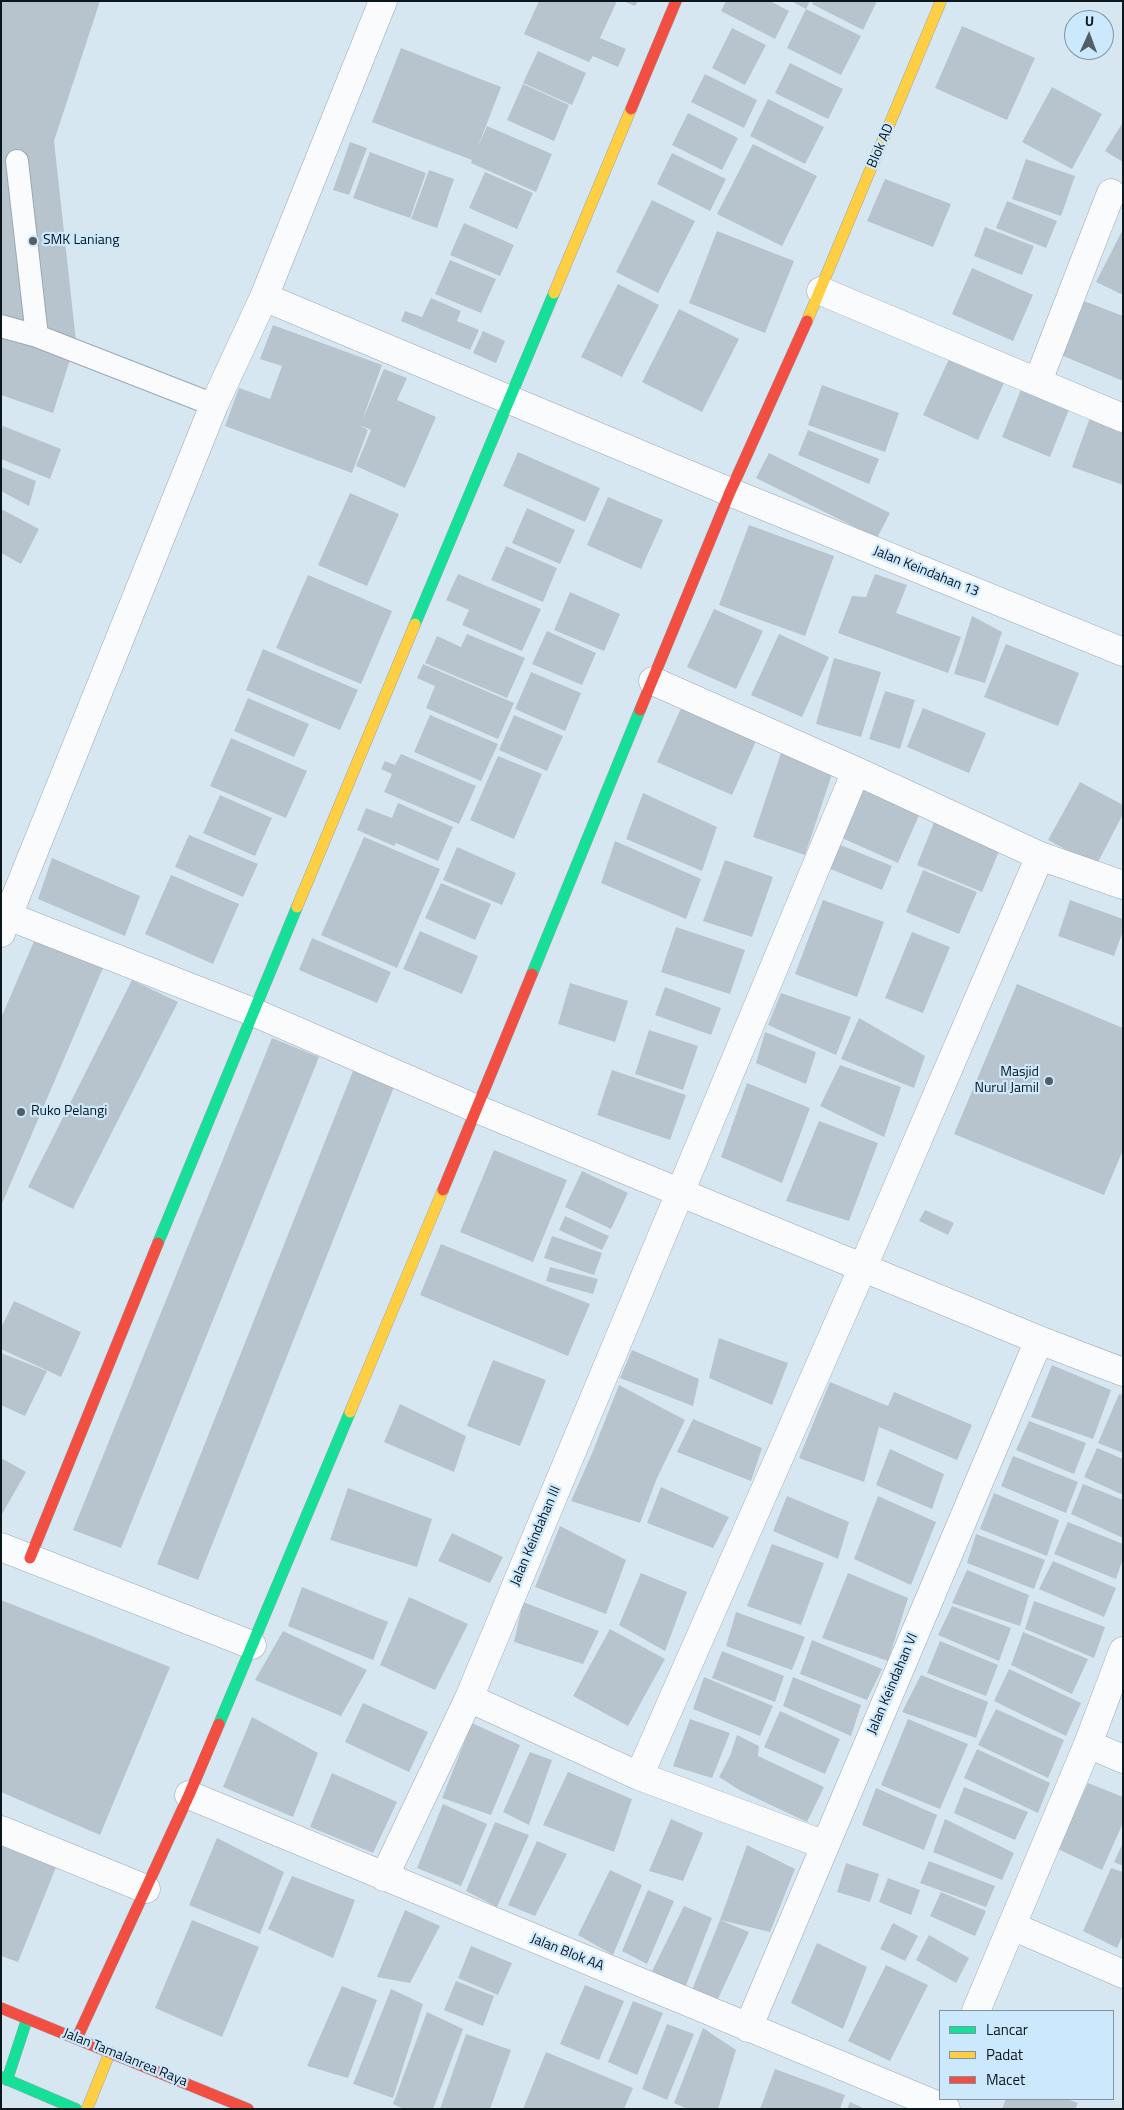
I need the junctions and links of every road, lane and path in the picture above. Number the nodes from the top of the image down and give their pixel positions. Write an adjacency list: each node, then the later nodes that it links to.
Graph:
1 (383, 1): 7 (street)
2 (676, 1): 11 (street)
3 (941, 1): 6 (street, Blok AD)
4 (16, 161): 9 (lane)
5 (1111, 193): 10 (street)
6 (821, 291): 10 (street); 14 (street, Blok AD)
7 (264, 297): 11 (street, Jalan Keindahan 13); 12 (street)
8 (1, 326): 9 (lane)
9 (37, 336): 12 (lane)
10 (1038, 381): 13 (street)
11 (510, 400): 14 (street, Jalan Keindahan 13); 21 (street)
12 (214, 404): 20 (street)
13 (1123, 418)
14 (730, 492): 15 (street, Jalan Keindahan 13); 16 (street, Blok AD)
15 (1123, 652)
16 (653, 681): 17 (street); 22 (street, Blok AD)
17 (856, 771): 18 (street); 23 (street, Jalan Keindahan III)
18 (1040, 856): 19 (street); 24 (street)
19 (1123, 885)
20 (5, 924): 21 (street)
21 (253, 1012): 22 (street); 28 (street)
22 (477, 1109): 23 (street); 29 (street, Blok AD)
23 (679, 1192): 24 (street); 31 (street, Jalan Keindahan III)
24 (863, 1266): 25 (street); 34 (street)
25 (1039, 1340): 26 (street); 37 (street, Jalan Keindahan VI)
26 (1123, 1372)
27 (1, 1547): 28 (street)
28 (30, 1558): 29 (street)
29 (252, 1645): 35 (street, Blok AD)
30 (1123, 1652): 32 (street)
31 (469, 1698): 34 (street); 38 (street, Jalan Keindahan III)
32 (1088, 1744): 33 (street); 40 (street)
33 (1123, 1759)
34 (639, 1776): 37 (street)
35 (189, 1795): 38 (street, Jalan Blok AA); 39 (street, Blok AD)
36 (1, 1830): 39 (street)
37 (825, 1845): 45 (street, Jalan Keindahan VI)
38 (384, 1877): 45 (street, Jalan Blok AA)
39 (146, 1889): 46 (street, Blok AD)
40 (1012, 1926): 41 (street); 43 (street)
41 (1123, 1974)
42 (1, 2008): 44 (street, Jalan Tamalanrea Raya)
43 (976, 2010)
44 (27, 2019): 46 (street, Jalan Tamalanrea Raya); 48 (street)
45 (748, 2028): 49 (street, Jalan Blok AA)
46 (77, 2038): 47 (street, Jalan Tamalanrea Raya)
47 (110, 2052): 51 (street); 52 (street, Jalan Tamalanrea Raya)
48 (4, 2079): 50 (street)
49 (939, 2104)
50 (60, 2106)
51 (87, 2109)
52 (248, 2109)

